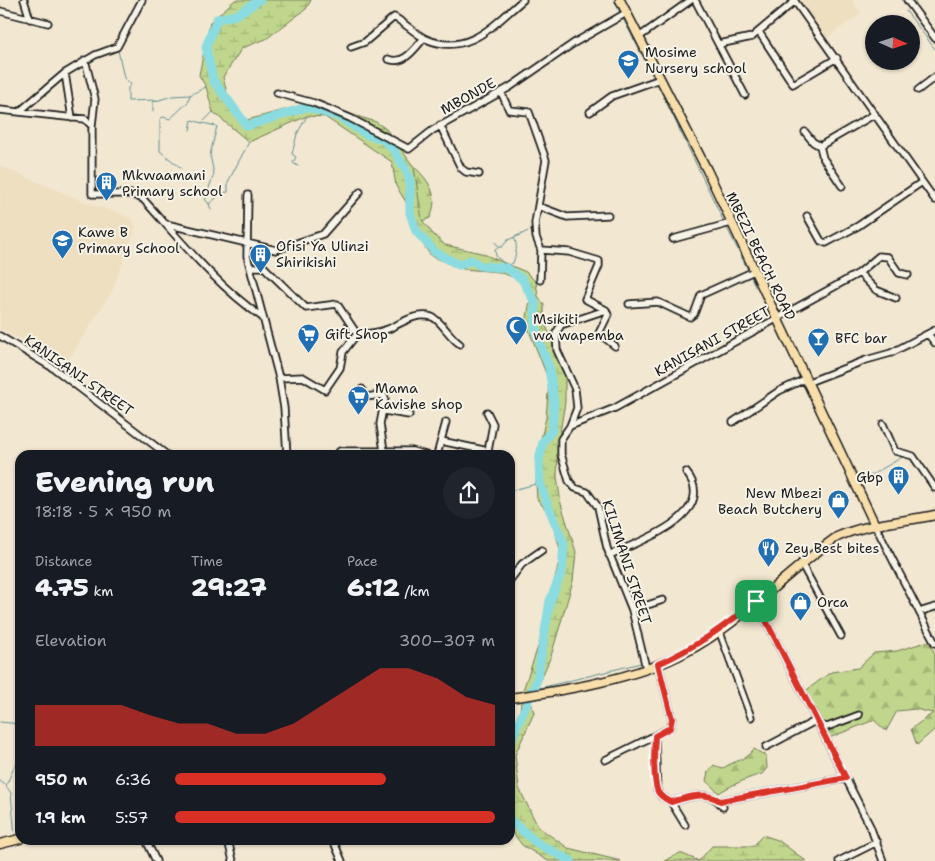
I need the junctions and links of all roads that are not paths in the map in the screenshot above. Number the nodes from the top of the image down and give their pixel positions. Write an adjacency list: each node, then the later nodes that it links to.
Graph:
1 (24, 0): 11 (street)
2 (142, 0): 21 (street)
3 (523, 0): 15 (street)
4 (620, 0): 10 (main road, MBEZI BEACH ROAD)
5 (691, 0): 14 (street)
6 (695, 0): 17 (street)
7 (794, 1): 13 (street); 19 (street)
8 (911, 1): 16 (street)
9 (0, 11): 11 (street)
10 (626, 13): 14 (main road, MBEZI BEACH ROAD); 26 (street, MBONDE)
11 (30, 19): 12 (street)
12 (48, 23)
13 (759, 32): 17 (street); 19 (street)
14 (638, 37): 24 (main road, MBEZI BEACH ROAD)
15 (424, 38): 18 (street); 20 (street)
16 (935, 38)
17 (719, 44): 28 (street)
18 (351, 47)
19 (837, 58): 32 (street)
20 (388, 59)
21 (86, 60): 22 (street); 35 (street)
22 (65, 73): 30 (street); 33 (street)
23 (935, 77): 25 (street)
24 (660, 79): 31 (street); 47 (main road, MBEZI BEACH ROAD)
25 (918, 90)
26 (501, 92): 34 (street, MBONDE); 44 (street)
27 (277, 94): 34 (street, MBONDE)
28 (745, 95)
29 (0, 110): 30 (street)
30 (19, 112): 33 (street)
31 (590, 112)
32 (874, 114): 37 (street); 39 (street)
33 (72, 118): 35 (street)
34 (440, 125): 38 (street)
35 (92, 126): 48 (street)
36 (805, 132): 37 (street)
37 (820, 146): 40 (street)
38 (479, 174)
39 (922, 182): 43 (street); 46 (street)
40 (842, 186)
41 (360, 192): 50 (street)
42 (248, 195): 50 (street)
43 (935, 200)
44 (538, 206): 45 (street); 51 (street)
45 (608, 215)
46 (807, 216)
47 (731, 223): 49 (street); 53 (main road, MBEZI BEACH ROAD)
48 (166, 224): 50 (street); 60 (street)
49 (673, 239)
50 (247, 241): 52 (street)
51 (541, 250): 56 (street); 59 (street)
52 (251, 267): 60 (street); 63 (street)
53 (754, 271): 58 (street); 61 (main road, MBEZI BEACH ROAD)
54 (858, 273): 55 (street, KANISANI STREET); 57 (street); 61 (street, KANISANI STREET)
55 (908, 275)
56 (540, 280)
57 (896, 298)
58 (629, 304)
59 (606, 310): 68 (street); 78 (street, KILIMANI STREET)
60 (262, 317): 69 (street)
61 (778, 318): 70 (main road, MBEZI BEACH ROAD); 78 (street, KANISANI STREET)
62 (935, 330): 64 (street)
63 (357, 334): 67 (street); 69 (street)
64 (928, 334): 66 (street); 70 (street)
65 (0, 336): 80 (street, KANISANI STREET)
66 (935, 343)
67 (460, 344)
68 (615, 346)
69 (279, 378): 81 (street)
70 (805, 381): 76 (street); 89 (main road, MBEZI BEACH ROAD)
71 (362, 389): 72 (street)
72 (384, 411): 74 (street); 82 (street)
73 (487, 412): 85 (street)
74 (409, 415)
75 (446, 422): 79 (street)
76 (733, 422)
77 (883, 424): 87 (street)
78 (570, 426): 91 (street, KILIMANI STREET)
79 (441, 441): 83 (street); 84 (street)
80 (161, 450)
81 (287, 450)
82 (384, 450)
83 (438, 450)
84 (483, 450)
85 (488, 450)
86 (686, 472): 91 (street)
87 (935, 488)
88 (935, 515): 89 (main road)
89 (875, 525): 92 (main road); 98 (street)
90 (542, 550): 93 (street)
91 (609, 555): 97 (street, KILIMANI STREET)
92 (801, 563): 95 (main road); 100 (street)
93 (515, 573)
94 (663, 600): 97 (street)
95 (756, 601): 99 (main road); 107 (street)
96 (935, 607): 98 (street)
97 (632, 610): 103 (street, KILIMANI STREET)
98 (919, 612): 101 (street)
99 (719, 630): 102 (main road); 106 (street)
100 (841, 636)
101 (935, 643)
102 (658, 664): 103 (main road); 108 (street)
103 (646, 668): 104 (main road)
104 (515, 698)
105 (860, 715): 107 (street)
106 (751, 716)
107 (818, 723): 109 (street); 111 (street)
108 (655, 736): 110 (street); 112 (street)
109 (766, 747)
110 (605, 760)
111 (846, 778): 112 (street); 115 (street)
112 (671, 802): 113 (street)
113 (685, 825)
114 (15, 840): 116 (main road)
115 (877, 842): 123 (street); 124 (street)
116 (0, 844)
117 (148, 845): 120 (street)
118 (229, 845): 121 (street)
119 (335, 845): 122 (street)
120 (156, 861)
121 (233, 861)
122 (342, 861)
123 (840, 861)
124 (883, 861)

